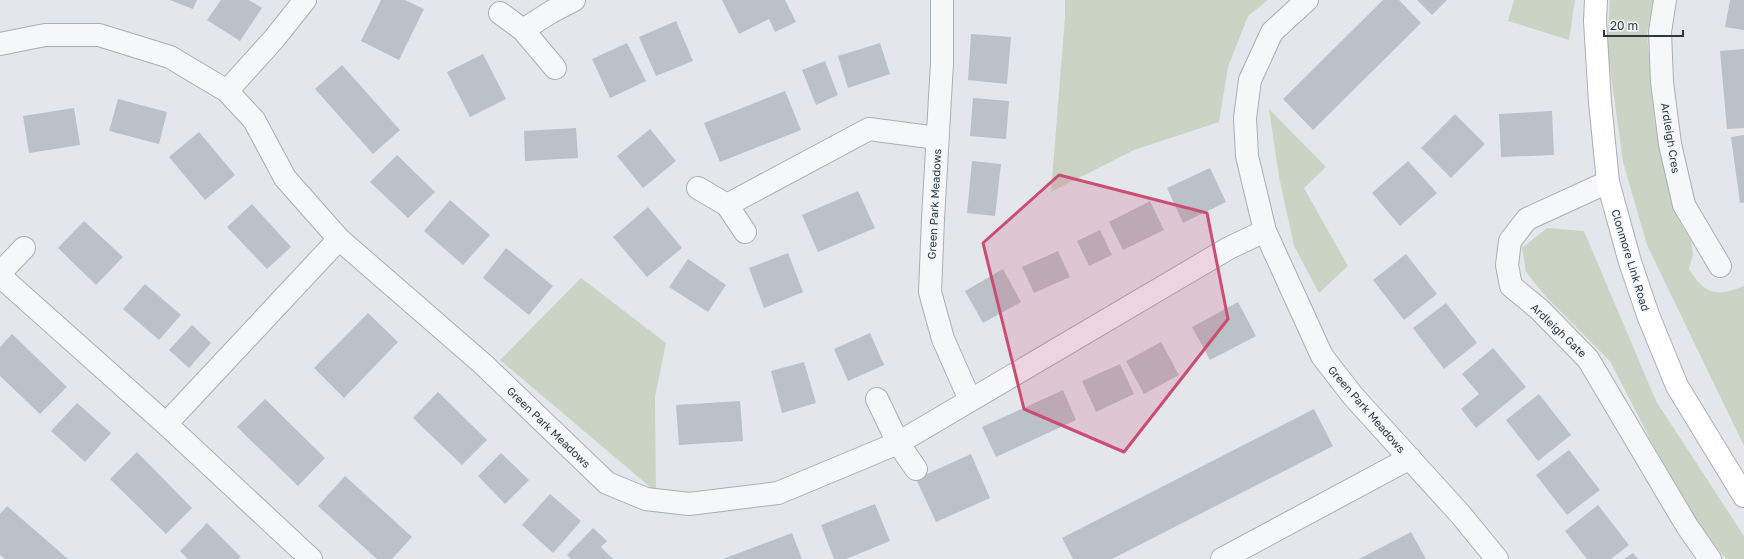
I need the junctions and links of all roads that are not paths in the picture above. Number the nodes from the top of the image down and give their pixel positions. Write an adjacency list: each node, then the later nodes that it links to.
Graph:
1 (305, 0): 11 (street)
2 (574, 0): 8 (street)
3 (942, 0): 12 (street, Green Park Meadows)
4 (1307, 0): 16 (street, Green Park Meadows)
5 (1596, 0): 13 (main road, Clonmore Link Road)
6 (1665, 0): 20 (street, Ardleigh Cres)
7 (500, 13): 8 (street)
8 (523, 30): 10 (street)
9 (0, 44): 11 (street, Green Park Meadows)
10 (555, 68)
11 (227, 91): 18 (street, Green Park Meadows)
12 (937, 138): 15 (street); 24 (street, Green Park Meadows)
13 (1608, 182): 29 (main road, Clonmore Link Road); 33 (street, Ardleigh Gate)
14 (698, 188): 15 (street)
15 (727, 205): 17 (street)
16 (1265, 231): 24 (street, Green Park Meadows); 27 (street, Green Park Meadows)
17 (745, 232)
18 (339, 239): 25 (street); 26 (street, Green Park Meadows)
19 (24, 248): 21 (street)
20 (1720, 266)
21 (0, 273)
22 (0, 276): 25 (street)
23 (877, 399): 26 (street)
24 (970, 400): 26 (street, Green Park Meadows)
25 (166, 424): 30 (street)
26 (898, 443): 28 (street)
27 (1410, 458): 31 (street, Green Park Meadows); 32 (street)
28 (916, 468)
29 (1744, 496)
30 (310, 559)
31 (1222, 559)
32 (1497, 559)
33 (1710, 559)

